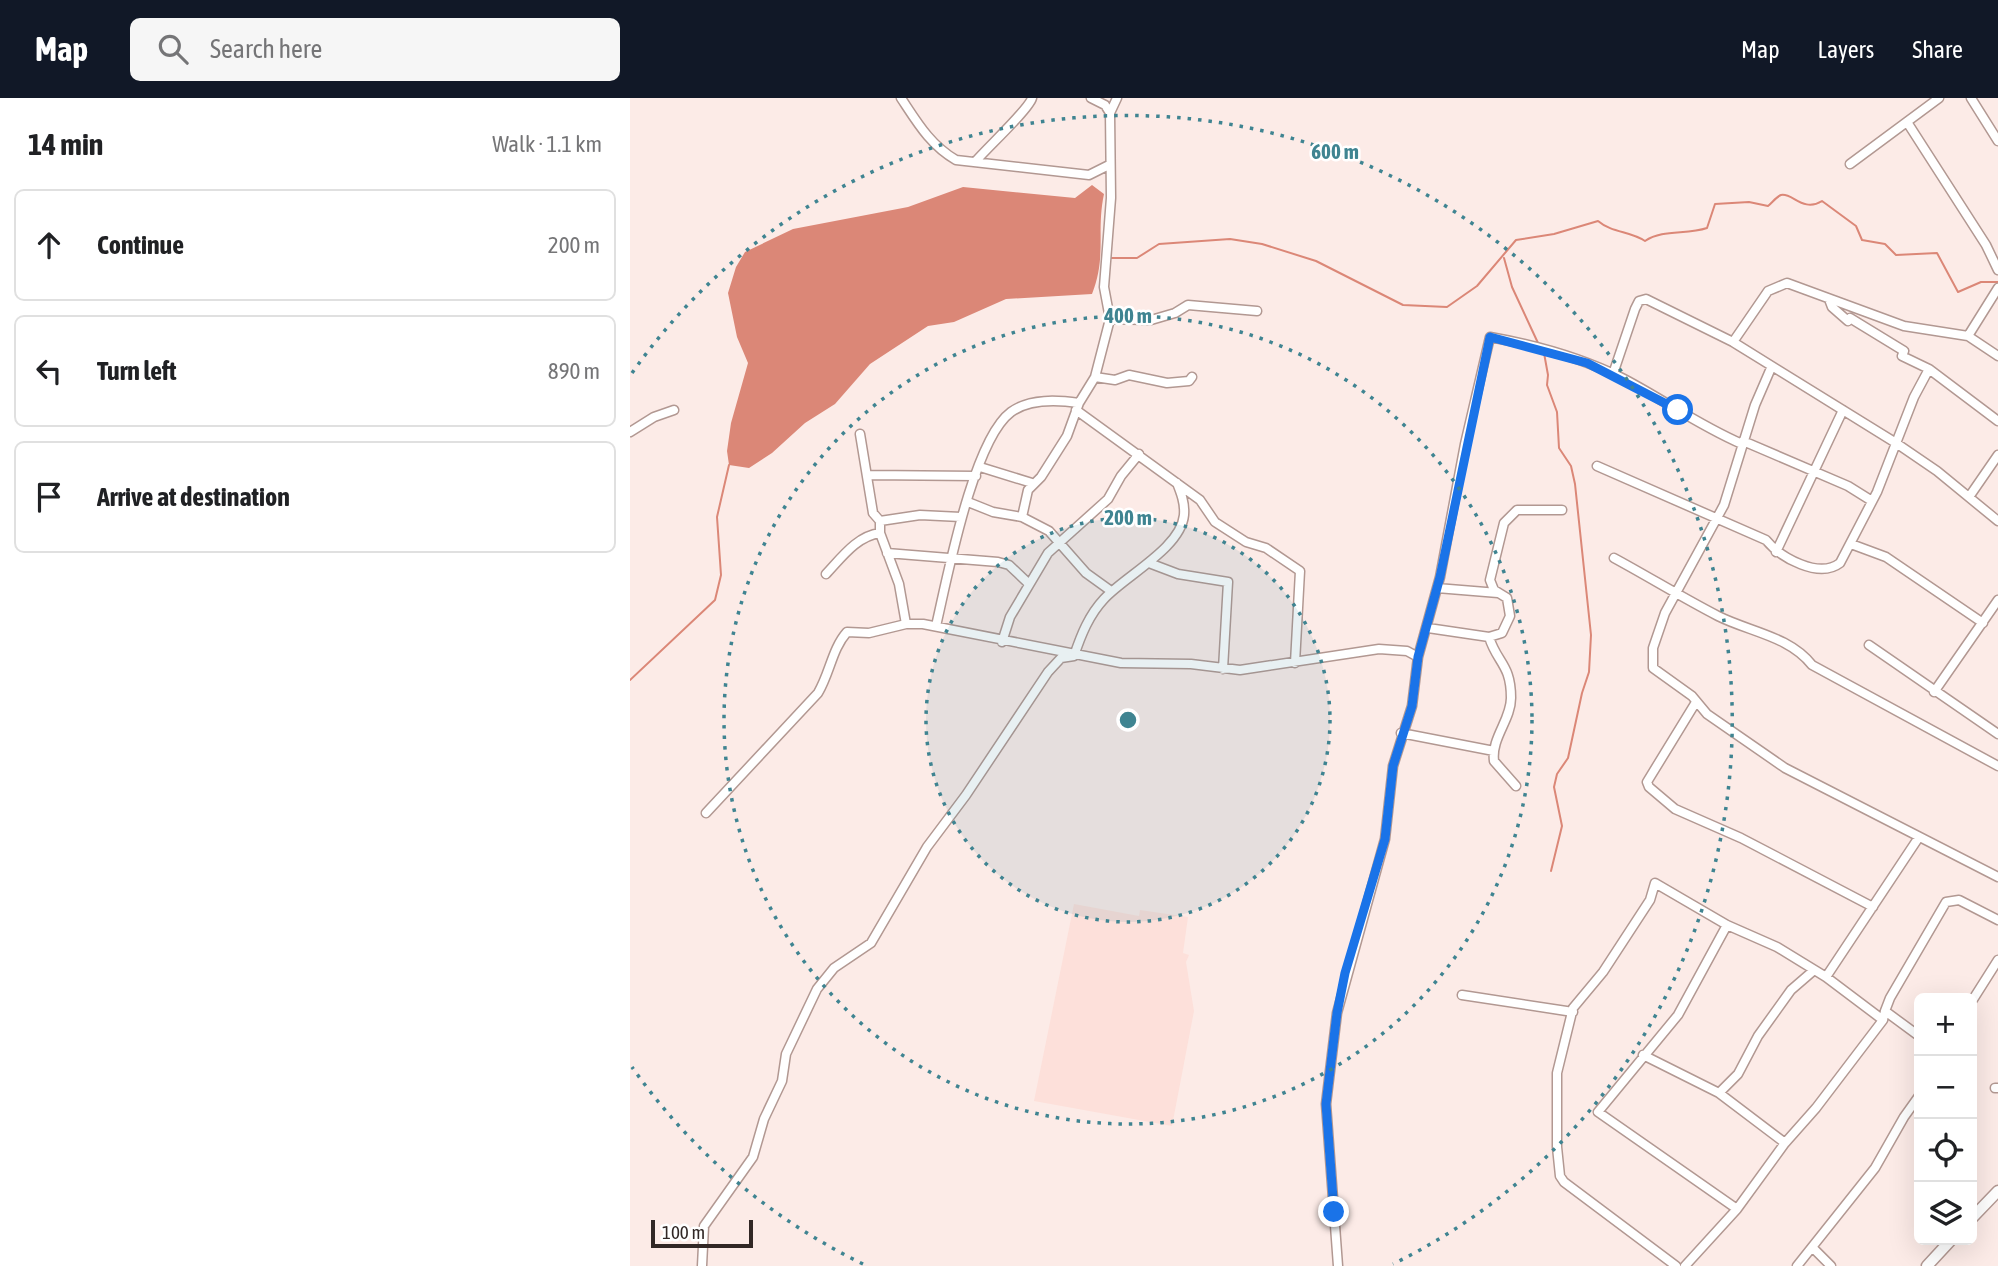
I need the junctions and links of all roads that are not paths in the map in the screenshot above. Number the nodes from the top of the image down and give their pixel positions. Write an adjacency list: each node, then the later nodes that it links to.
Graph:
1 (901, 98): 10 (street)
2 (1032, 98): 10 (street)
3 (1091, 98): 7 (street)
4 (1117, 98): 7 (street)
5 (1938, 98): 8 (street)
6 (1971, 98): 9 (street)
7 (1110, 113): 12 (street)
8 (1907, 121): 11 (street); 13 (street)
9 (1998, 141)
10 (975, 162): 12 (street)
11 (1850, 164)
12 (1109, 165): 17 (street)
13 (1998, 270)
14 (1998, 288): 18 (street)
15 (1829, 299): 18 (street); 19 (street); 22 (street)
16 (1257, 311): 17 (street)
17 (1110, 319): 24 (street)
18 (1968, 336): 20 (street)
19 (1733, 342): 21 (street); 23 (street)
20 (1998, 356)
21 (1771, 368): 27 (street); 32 (street)
22 (1929, 369): 29 (street); 33 (street)
23 (1613, 374): 32 (street); 62 (street)
24 (1094, 377): 25 (street); 26 (street)
25 (1192, 377)
26 (1077, 407): 34 (street); 37 (street); 41 (street)
27 (1843, 410): 33 (street); 38 (street)
28 (674, 411): 30 (street)
29 (1998, 421)
30 (630, 432)
31 (860, 434): 39 (street)
32 (1742, 443): 38 (street); 49 (street)
33 (1896, 443): 43 (street); 44 (street)
34 (1139, 454): 42 (street); 53 (street)
35 (1998, 456): 43 (street)
36 (1597, 466): 49 (street)
37 (980, 467): 40 (street); 41 (street)
38 (1816, 472): 44 (street); 55 (street)
39 (868, 475): 40 (street); 51 (street)
40 (976, 476): 45 (street)
41 (1032, 483): 48 (street)
42 (1177, 483): 59 (street); 76 (street)
43 (1969, 497): 50 (street)
44 (1872, 500): 54 (street)
45 (968, 502): 47 (street); 48 (street)
46 (1562, 510): 64 (street)
47 (961, 517): 51 (street); 57 (street)
48 (1022, 517): 53 (street)
49 (1716, 520): 55 (street); 65 (street)
50 (1998, 521)
51 (880, 522): 52 (street)
52 (880, 533): 56 (street); 60 (street)
53 (1060, 541): 61 (street); 63 (street)
54 (1851, 544): 55 (street); 67 (street)
55 (1776, 552)
56 (887, 553): 57 (street); 68 (street)
57 (951, 557): 61 (street); 69 (street)
58 (1614, 558): 65 (street)
59 (1149, 563): 63 (street); 77 (street)
60 (826, 574)
61 (1028, 583): 72 (street)
62 (1437, 588): 64 (street); 70 (street)
63 (1111, 591): 74 (street)
64 (1498, 593): 71 (street)
65 (1678, 593): 79 (street); 83 (street)
66 (1998, 600): 67 (street)
67 (1983, 623): 78 (street)
68 (906, 624): 69 (street); 85 (street)
69 (936, 626): 72 (street)
70 (1428, 628): 71 (street); 75 (street)
71 (1489, 637): 82 (street)
72 (1002, 642): 74 (street)
73 (1869, 645): 78 (street)
74 (1073, 656): 77 (street); 109 (street)
75 (1418, 657): 76 (street); 80 (street)
76 (1295, 663): 77 (street)
77 (1223, 669)
78 (1934, 692): 81 (street)
79 (1696, 702): 86 (street); 88 (street)
80 (1401, 733): 82 (street); 110 (street)
81 (1998, 734)
82 (1494, 751): 84 (street)
83 (1998, 765)
84 (1516, 786)
85 (706, 813)
86 (1919, 837): 87 (street); 88 (street)
87 (1998, 877)
88 (1874, 907): 93 (street)
89 (1998, 920): 96 (street)
90 (1727, 925): 92 (street); 97 (street); 100 (street)
91 (1998, 960): 94 (street)
92 (1813, 971): 93 (street); 101 (street)
93 (1826, 977): 98 (street)
94 (1977, 993)
95 (1462, 995): 97 (street)
96 (1885, 1011): 98 (street); 99 (street)
97 (1573, 1012): 111 (street)
98 (1883, 1020): 103 (street)
99 (1914, 1032)
100 (1643, 1055): 101 (street); 105 (street)
101 (1719, 1093): 103 (street)
102 (1914, 1103): 108 (street)
103 (1785, 1143): 105 (street)
104 (1998, 1191): 106 (street)
105 (1737, 1209): 112 (street)
106 (1977, 1213)
107 (1946, 1245): 115 (street)
108 (1812, 1248): 113 (street); 114 (street)
109 (702, 1266)
110 (1338, 1266)
111 (1676, 1266)
112 (1685, 1266)
113 (1797, 1266)
114 (1831, 1266)
115 (1927, 1266)

